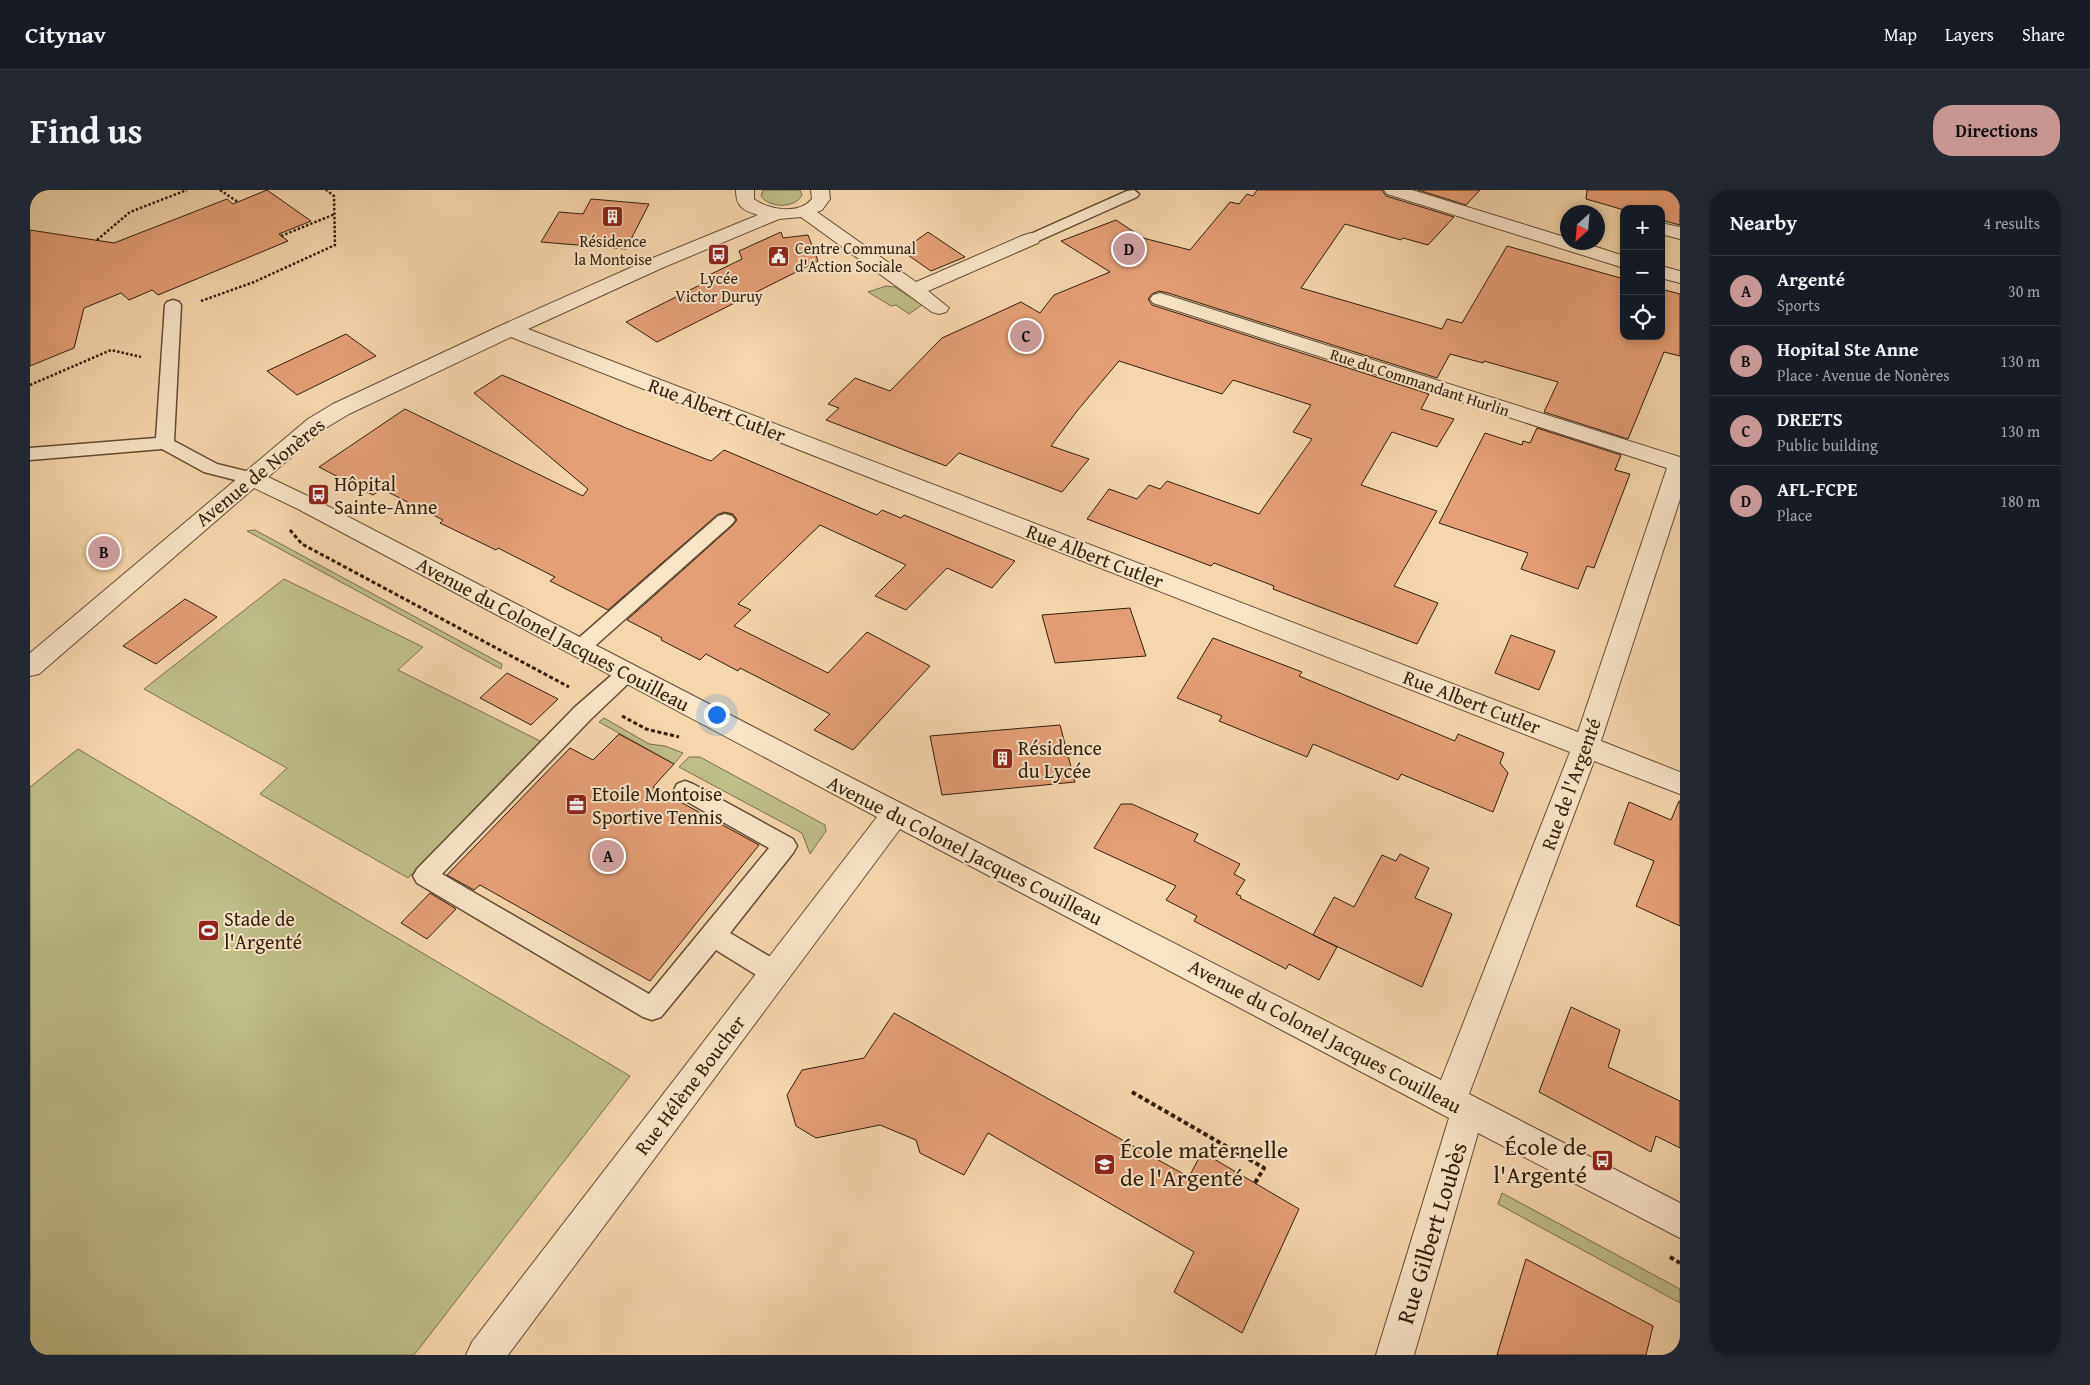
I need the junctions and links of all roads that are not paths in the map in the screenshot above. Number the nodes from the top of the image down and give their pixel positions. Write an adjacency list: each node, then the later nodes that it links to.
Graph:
1 (1393, 190): 10 (street)
2 (826, 191): 5 (street)
3 (1132, 194): 9 (lane)
4 (743, 195): 6 (street); 11 (street, Avenue de Nonères)
5 (804, 211): 6 (street); 14 (street)
6 (774, 215): 11 (street, Avenue de Nonères)
7 (1665, 229): 8 (street)
8 (1680, 233)
9 (1030, 239): 14 (street)
10 (1620, 261)
11 (658, 263): 18 (street, Avenue de Nonères)
12 (1665, 273): 13 (street)
13 (1680, 276)
14 (914, 290): 17 (street)
15 (1160, 299): 21 (street, Rue du Commandant Hurlin)
16 (173, 305): 19 (lane)
17 (938, 308)
18 (509, 330): 22 (street, Avenue de Nonères); 27 (street, Rue Albert Cutler)
19 (165, 443): 20 (lane); 22 (lane)
20 (30, 454)
21 (1680, 464): 27 (street, Rue de l'Argenté)
22 (251, 478): 24 (street, Avenue du Colonel Jacques Couilleau); 25 (street, Avenue de Nonères)
23 (725, 520): 24 (lane)
24 (580, 648): 26 (street, Avenue du Colonel Jacques Couilleau)
25 (30, 667)
26 (627, 673): 30 (street, Avenue du Colonel Jacques Couilleau); 31 (lane)
27 (1586, 746): 28 (street, Rue Albert Cutler); 33 (street, Rue de l'Argenté)
28 (1680, 783)
29 (685, 790): 31 (lane)
30 (895, 814): 32 (street, Rue Hélène Boucher); 33 (street, Avenue du Colonel Jacques Couilleau)
31 (713, 936): 32 (lane)
32 (775, 972): 35 (street, Rue Hélène Boucher)
33 (1459, 1106): 34 (street, Avenue du Colonel Jacques Couilleau); 36 (street, Rue Gilbert Loubès)
34 (1680, 1221)
35 (485, 1355)
36 (1395, 1355)

